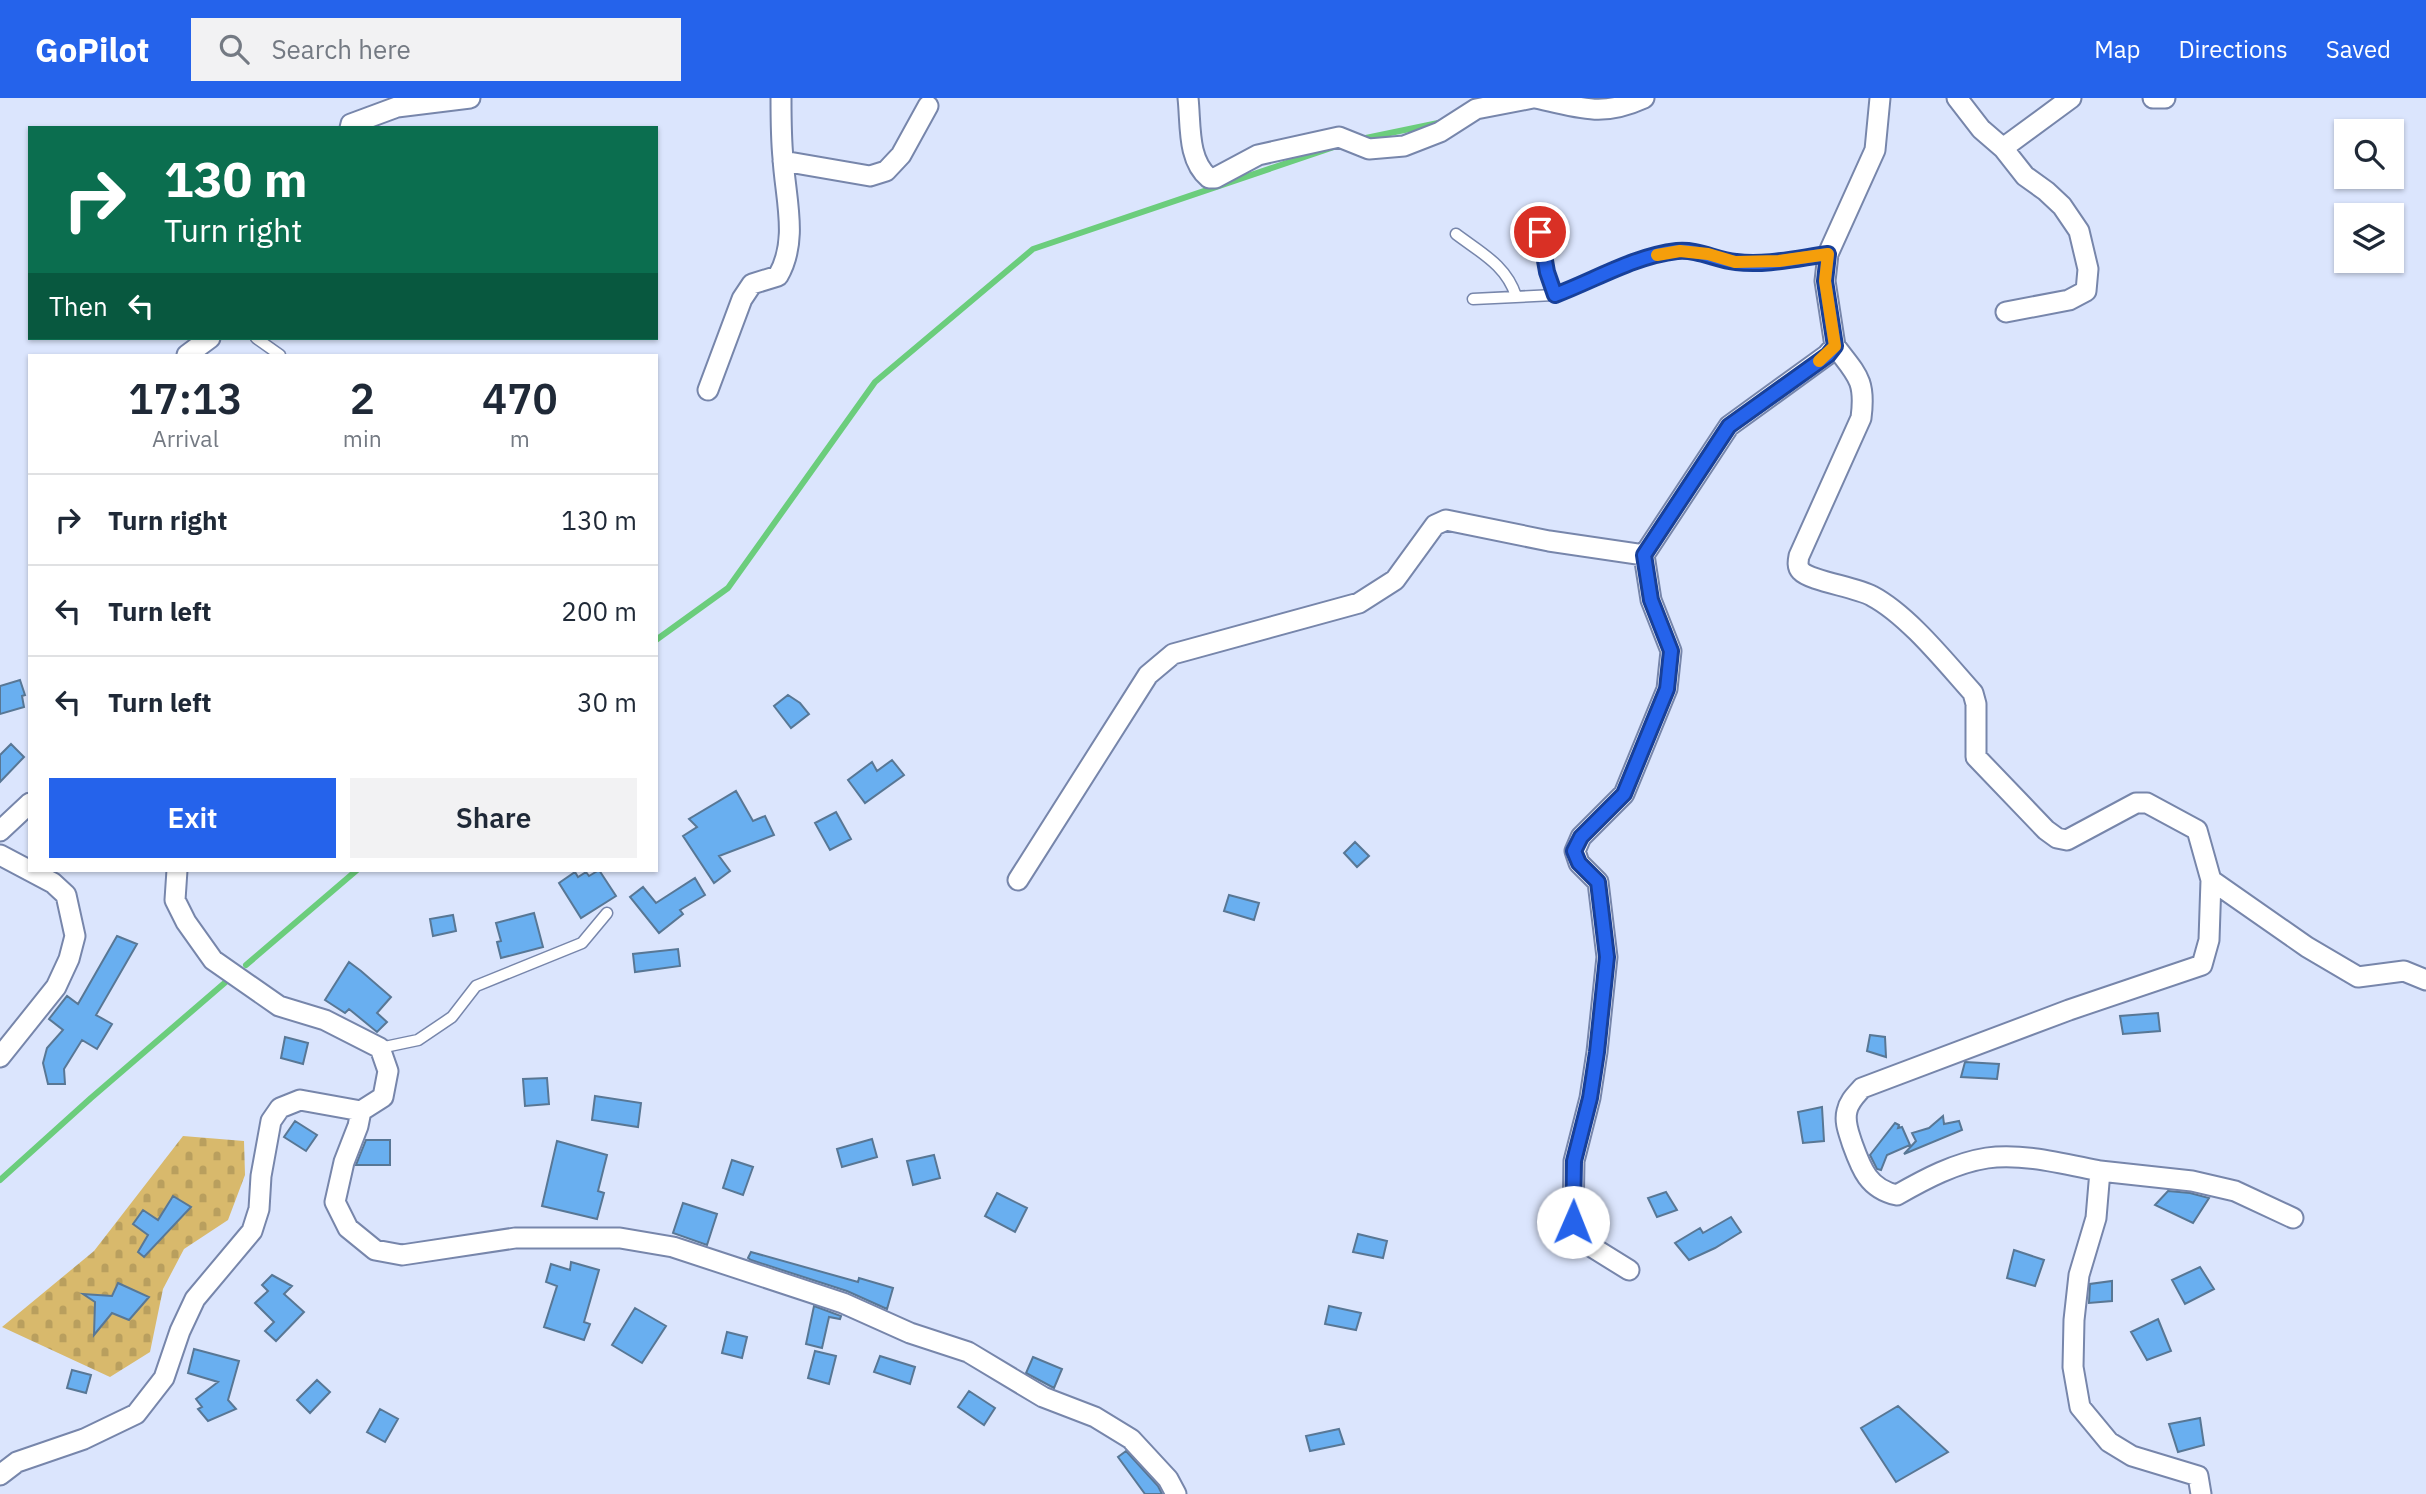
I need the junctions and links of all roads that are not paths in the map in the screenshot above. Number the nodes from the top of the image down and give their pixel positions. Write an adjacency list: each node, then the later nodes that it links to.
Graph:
1 (470, 98): 12 (street)
2 (781, 98): 14 (street)
3 (1188, 98): 4 (street)
4 (1534, 98): 5 (street)
5 (1644, 98)
6 (1880, 98): 17 (street)
7 (1957, 98): 13 (street)
8 (2071, 98): 13 (street)
9 (2153, 98): 10 (street)
10 (2165, 98)
11 (928, 106): 14 (street)
12 (350, 126)
13 (2003, 148): 21 (street)
14 (783, 161): 27 (street)
15 (1540, 232): 18 (lane)
16 (1456, 234): 19 (lane)
17 (1828, 254): 18 (lane); 24 (street)
18 (1555, 295): 19 (lane)
19 (1516, 296): 20 (lane)
20 (1473, 299)
21 (2006, 312)
22 (207, 340): 25 (street)
23 (260, 340): 26 (lane)
24 (1835, 346): 28 (street); 36 (street)
25 (188, 354)
26 (279, 354)
27 (708, 390)
28 (1644, 555): 35 (street); 44 (street)
29 (28, 805): 30 (street)
30 (0, 831)
31 (0, 855): 32 (street)
32 (28, 870)
33 (32, 872): 40 (street)
34 (177, 872): 39 (street)
35 (1018, 880)
36 (2211, 880): 38 (street); 42 (street)
37 (607, 913): 39 (lane)
38 (2426, 980)
39 (380, 1048): 41 (street)
40 (0, 1057)
41 (360, 1111): 45 (street); 46 (street)
42 (2100, 1171): 43 (street); 47 (street)
43 (2293, 1218)
44 (1629, 1270)
45 (0, 1475)
46 (1176, 1494)
47 (2201, 1494)

